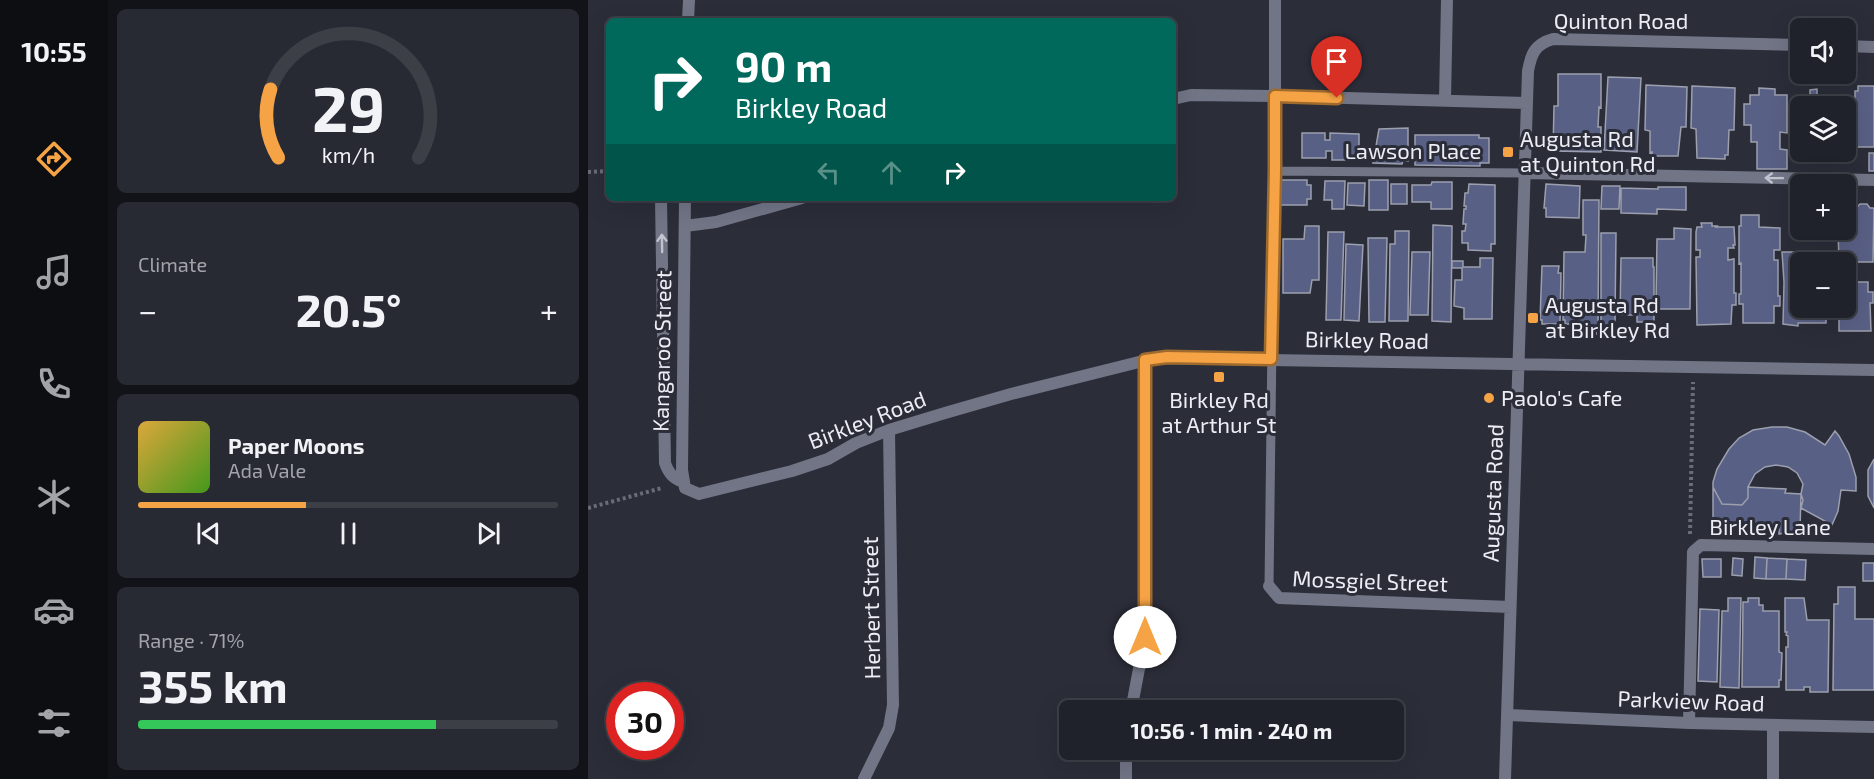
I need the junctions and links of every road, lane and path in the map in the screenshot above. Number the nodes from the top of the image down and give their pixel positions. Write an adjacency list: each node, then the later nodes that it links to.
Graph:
1 (689, 0): 4 (street)
2 (1275, 0): 8 (street)
3 (1447, 0): 10 (street)
4 (688, 18)
5 (1790, 45): 11 (street, Quinton Road)
6 (1856, 46): 7 (street)
7 (1874, 47)
8 (1275, 96): 9 (street); 10 (street); 13 (lane)
9 (1176, 98)
10 (1445, 99): 11 (street)
11 (1527, 103): 15 (street, Quinton Road)
12 (606, 171): 14 (path)
13 (1275, 171): 15 (lane, Lawson Place); 21 (lane)
14 (588, 172)
15 (1525, 173): 16 (street, Lawson Place, one-way to 15); 23 (street, Augusta Road)
16 (1874, 180)
17 (661, 201): 27 (street, one-way to 17)
18 (685, 201): 20 (street, Kangaroo Street)
19 (791, 201): 20 (street)
20 (684, 226): 27 (street, Kangaroo Street)
21 (1271, 359): 22 (street, Birkley Road); 23 (street, Birkley Road); 31 (lane)
22 (1145, 360): 26 (street, Birkley Road); 33 (street)
23 (1518, 364): 24 (street, Birkley Road); 32 (street, Augusta Road)
24 (1693, 367): 25 (street, Birkley Road); 30 (path)
25 (1874, 370)
26 (889, 430): 27 (street, Birkley Road); 39 (street, Herbert Street)
27 (683, 482): 28 (path)
28 (588, 508)
29 (1874, 549): 30 (street, Birkley Lane)
30 (1694, 552): 35 (street, Birkley Lane)
31 (1269, 586): 32 (street, Mossgiel Street)
32 (1510, 607): 34 (street, Augusta Road)
33 (1133, 700)
34 (1507, 716): 35 (street, Parkview Road); 41 (street, Augusta Road)
35 (1689, 723): 36 (street, Parkview Road)
36 (1773, 724): 37 (street, Parkview Road); 42 (street)
37 (1874, 727)
38 (1126, 760): 40 (street)
39 (864, 779)
40 (1126, 779)
41 (1505, 779)
42 (1773, 779)

